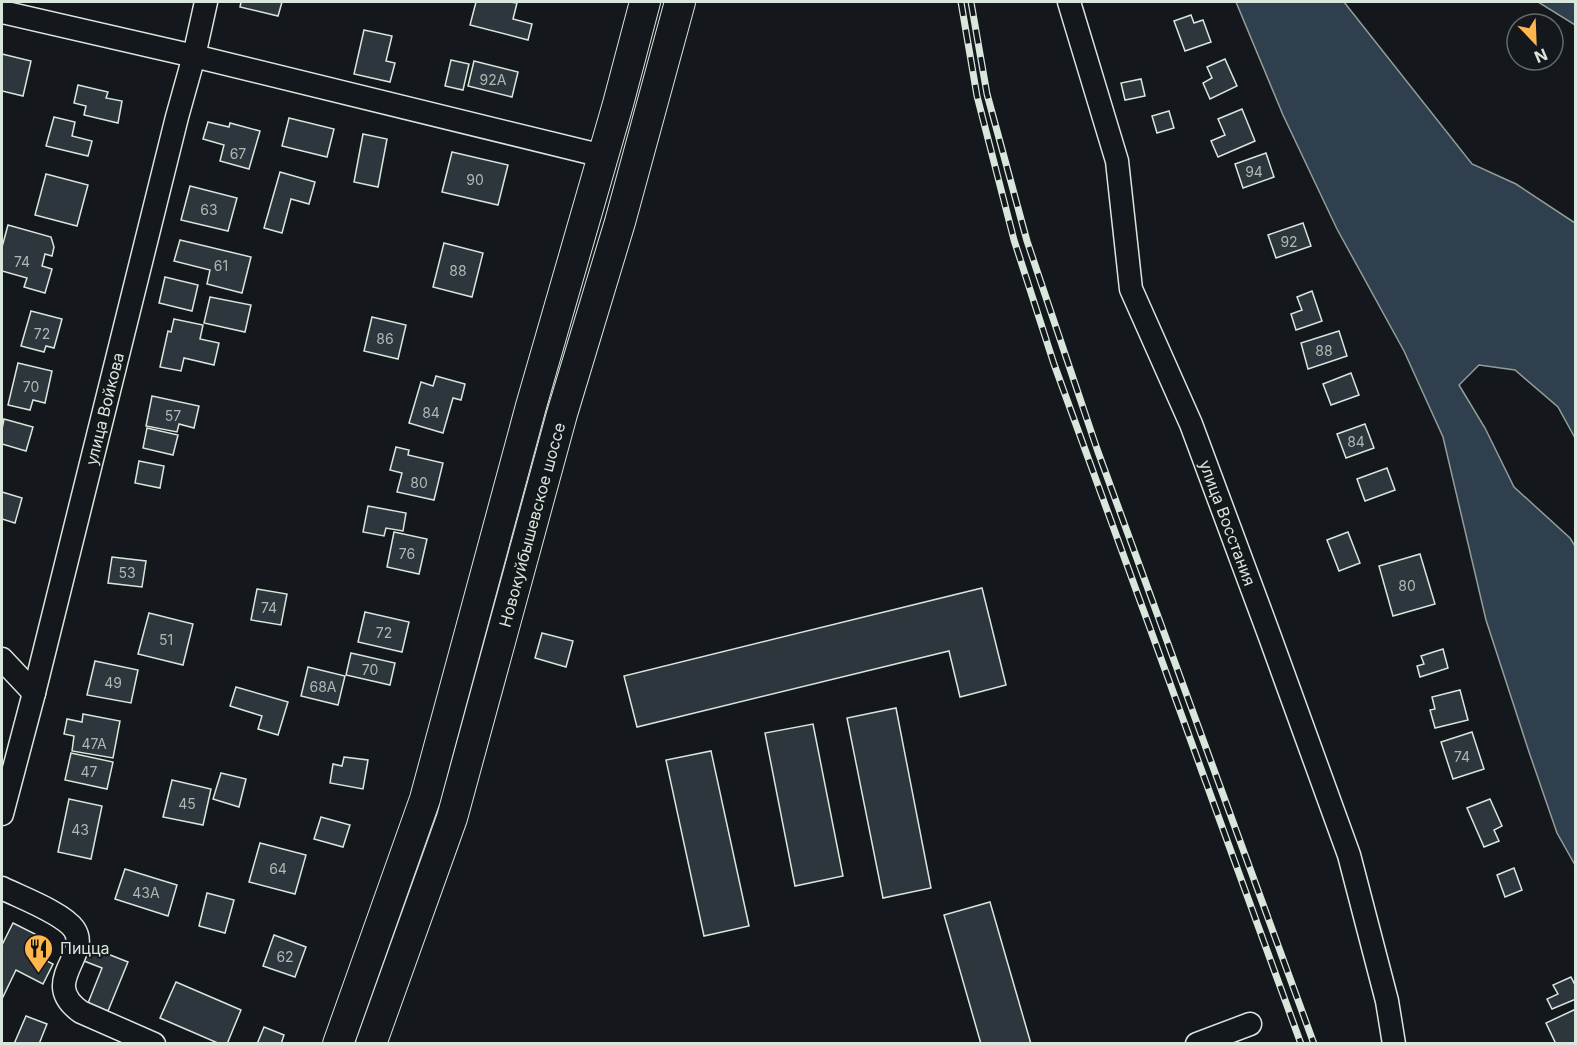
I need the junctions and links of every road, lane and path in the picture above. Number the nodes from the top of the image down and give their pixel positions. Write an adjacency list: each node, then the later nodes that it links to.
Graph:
1 (206, 2): 6 (street, улица Войкова)
2 (645, 2): 7 (main road, Новокуйбышевское шоссе)
3 (680, 2): 15 (main road, Новокуйбышевское шоссе)
4 (1069, 2): 17 (street, улица Восстания)
5 (2, 12): 6 (street)
6 (194, 56): 7 (street); 9 (street, улица Войкова)
7 (603, 156): 14 (main road, Новокуйбышевское шоссе)
8 (2, 659): 9 (street)
9 (34, 693): 10 (street, улица Войкова)
10 (2, 814)
11 (2, 888): 13 (street)
12 (1250, 1024): 16 (street)
13 (154, 1044)
14 (338, 1044)
15 (371, 1044)
16 (1197, 1044)
17 (1394, 1044)

